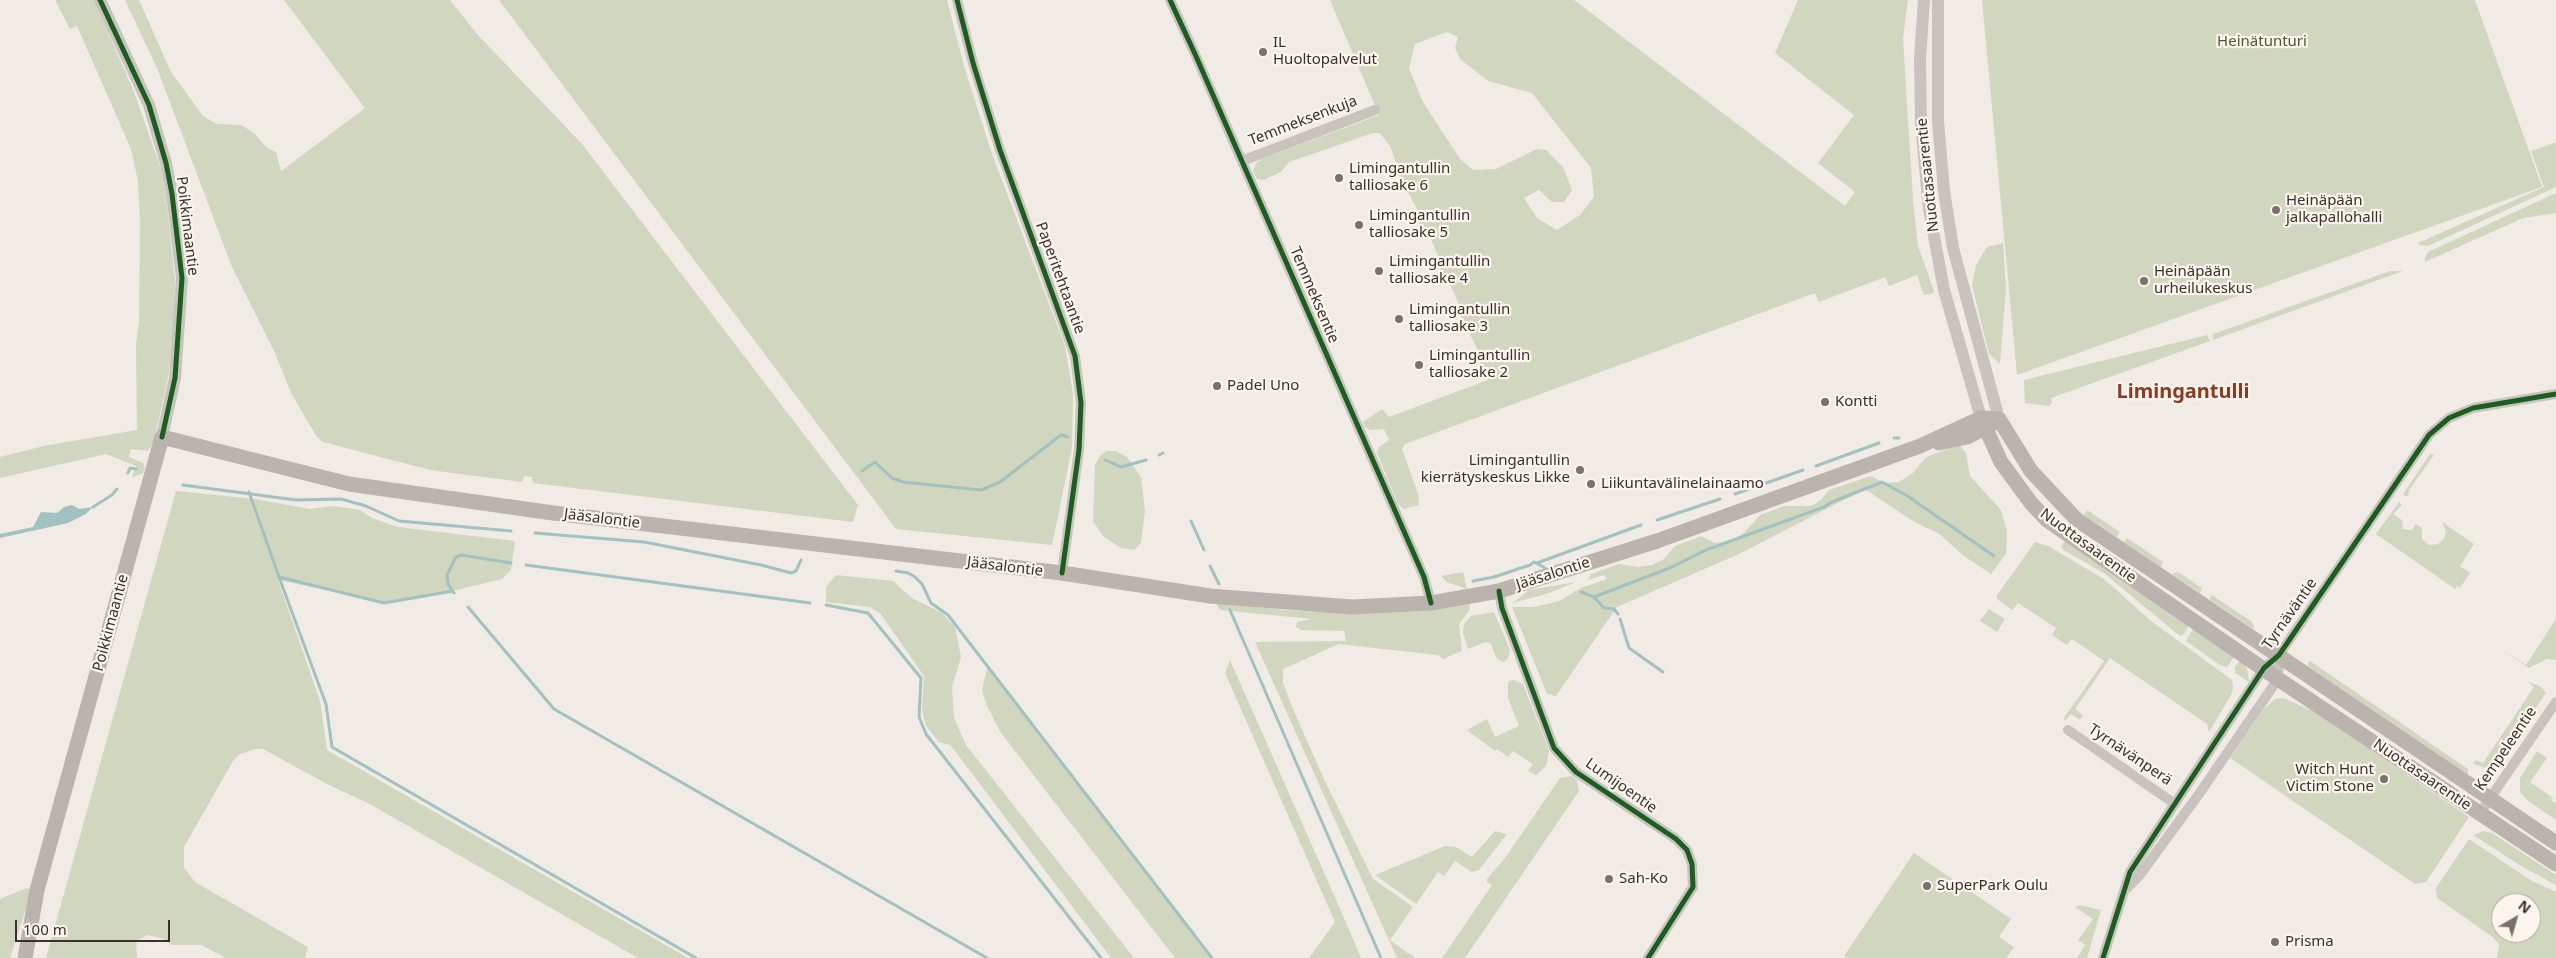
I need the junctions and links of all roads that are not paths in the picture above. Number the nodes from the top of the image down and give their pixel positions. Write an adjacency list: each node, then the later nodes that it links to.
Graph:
1 (100, 0): 11 (street, Poikkimaantie)
2 (957, 0): 12 (street, Paperitehtaantie)
3 (1170, 0): 7 (street, Temmeksentie)
4 (1924, 0): 10 (street, Nuottasaarentie)
5 (1938, 0): 9 (street, Nuottasaarentie)
6 (1375, 110): 7 (street, Temmeksenkuja)
7 (1242, 160): 14 (street, Temmeksentie)
8 (2556, 394): 15 (street, Tyrnäväntie)
9 (1999, 419): 10 (main road, Jääsalontie); 15 (main road, Nuottasaarentie)
10 (1983, 424): 13 (main road, Jääsalontie); 16 (main road, Nuottasaarentie)
11 (162, 437): 12 (main road, Jääsalontie); 26 (main road, Poikkimaantie)
12 (1062, 574): 14 (main road, Jääsalontie)
13 (1499, 591): 14 (main road, Jääsalontie); 27 (street, Lumijoentie)
14 (1431, 603)
15 (2279, 655): 16 (street, Tyrnäväntie); 17 (street, Tyrnäväntie); 20 (main road, Nuottasaarentie)
16 (2264, 668): 17 (main road, Nuottasaarentie); 21 (street, Tyrnäväntie)
17 (2278, 679): 22 (main road, Nuottasaarentie); 25 (street, Tyrnäväntie)
18 (2556, 702): 20 (street, Kempeleentie)
19 (2068, 730): 21 (street, Tyrnävänperä)
20 (2490, 798): 22 (street, Kempeleentie); 23 (main road, Nuottasaarentie)
21 (2176, 804): 25 (street, Tyrnäväntie)
22 (2480, 813): 24 (main road, Nuottasaarentie)
23 (2556, 843)
24 (2556, 864)
25 (2125, 890): 28 (street, Tyrnäväntie)
26 (25, 958)
27 (1648, 958)
28 (2103, 958)

